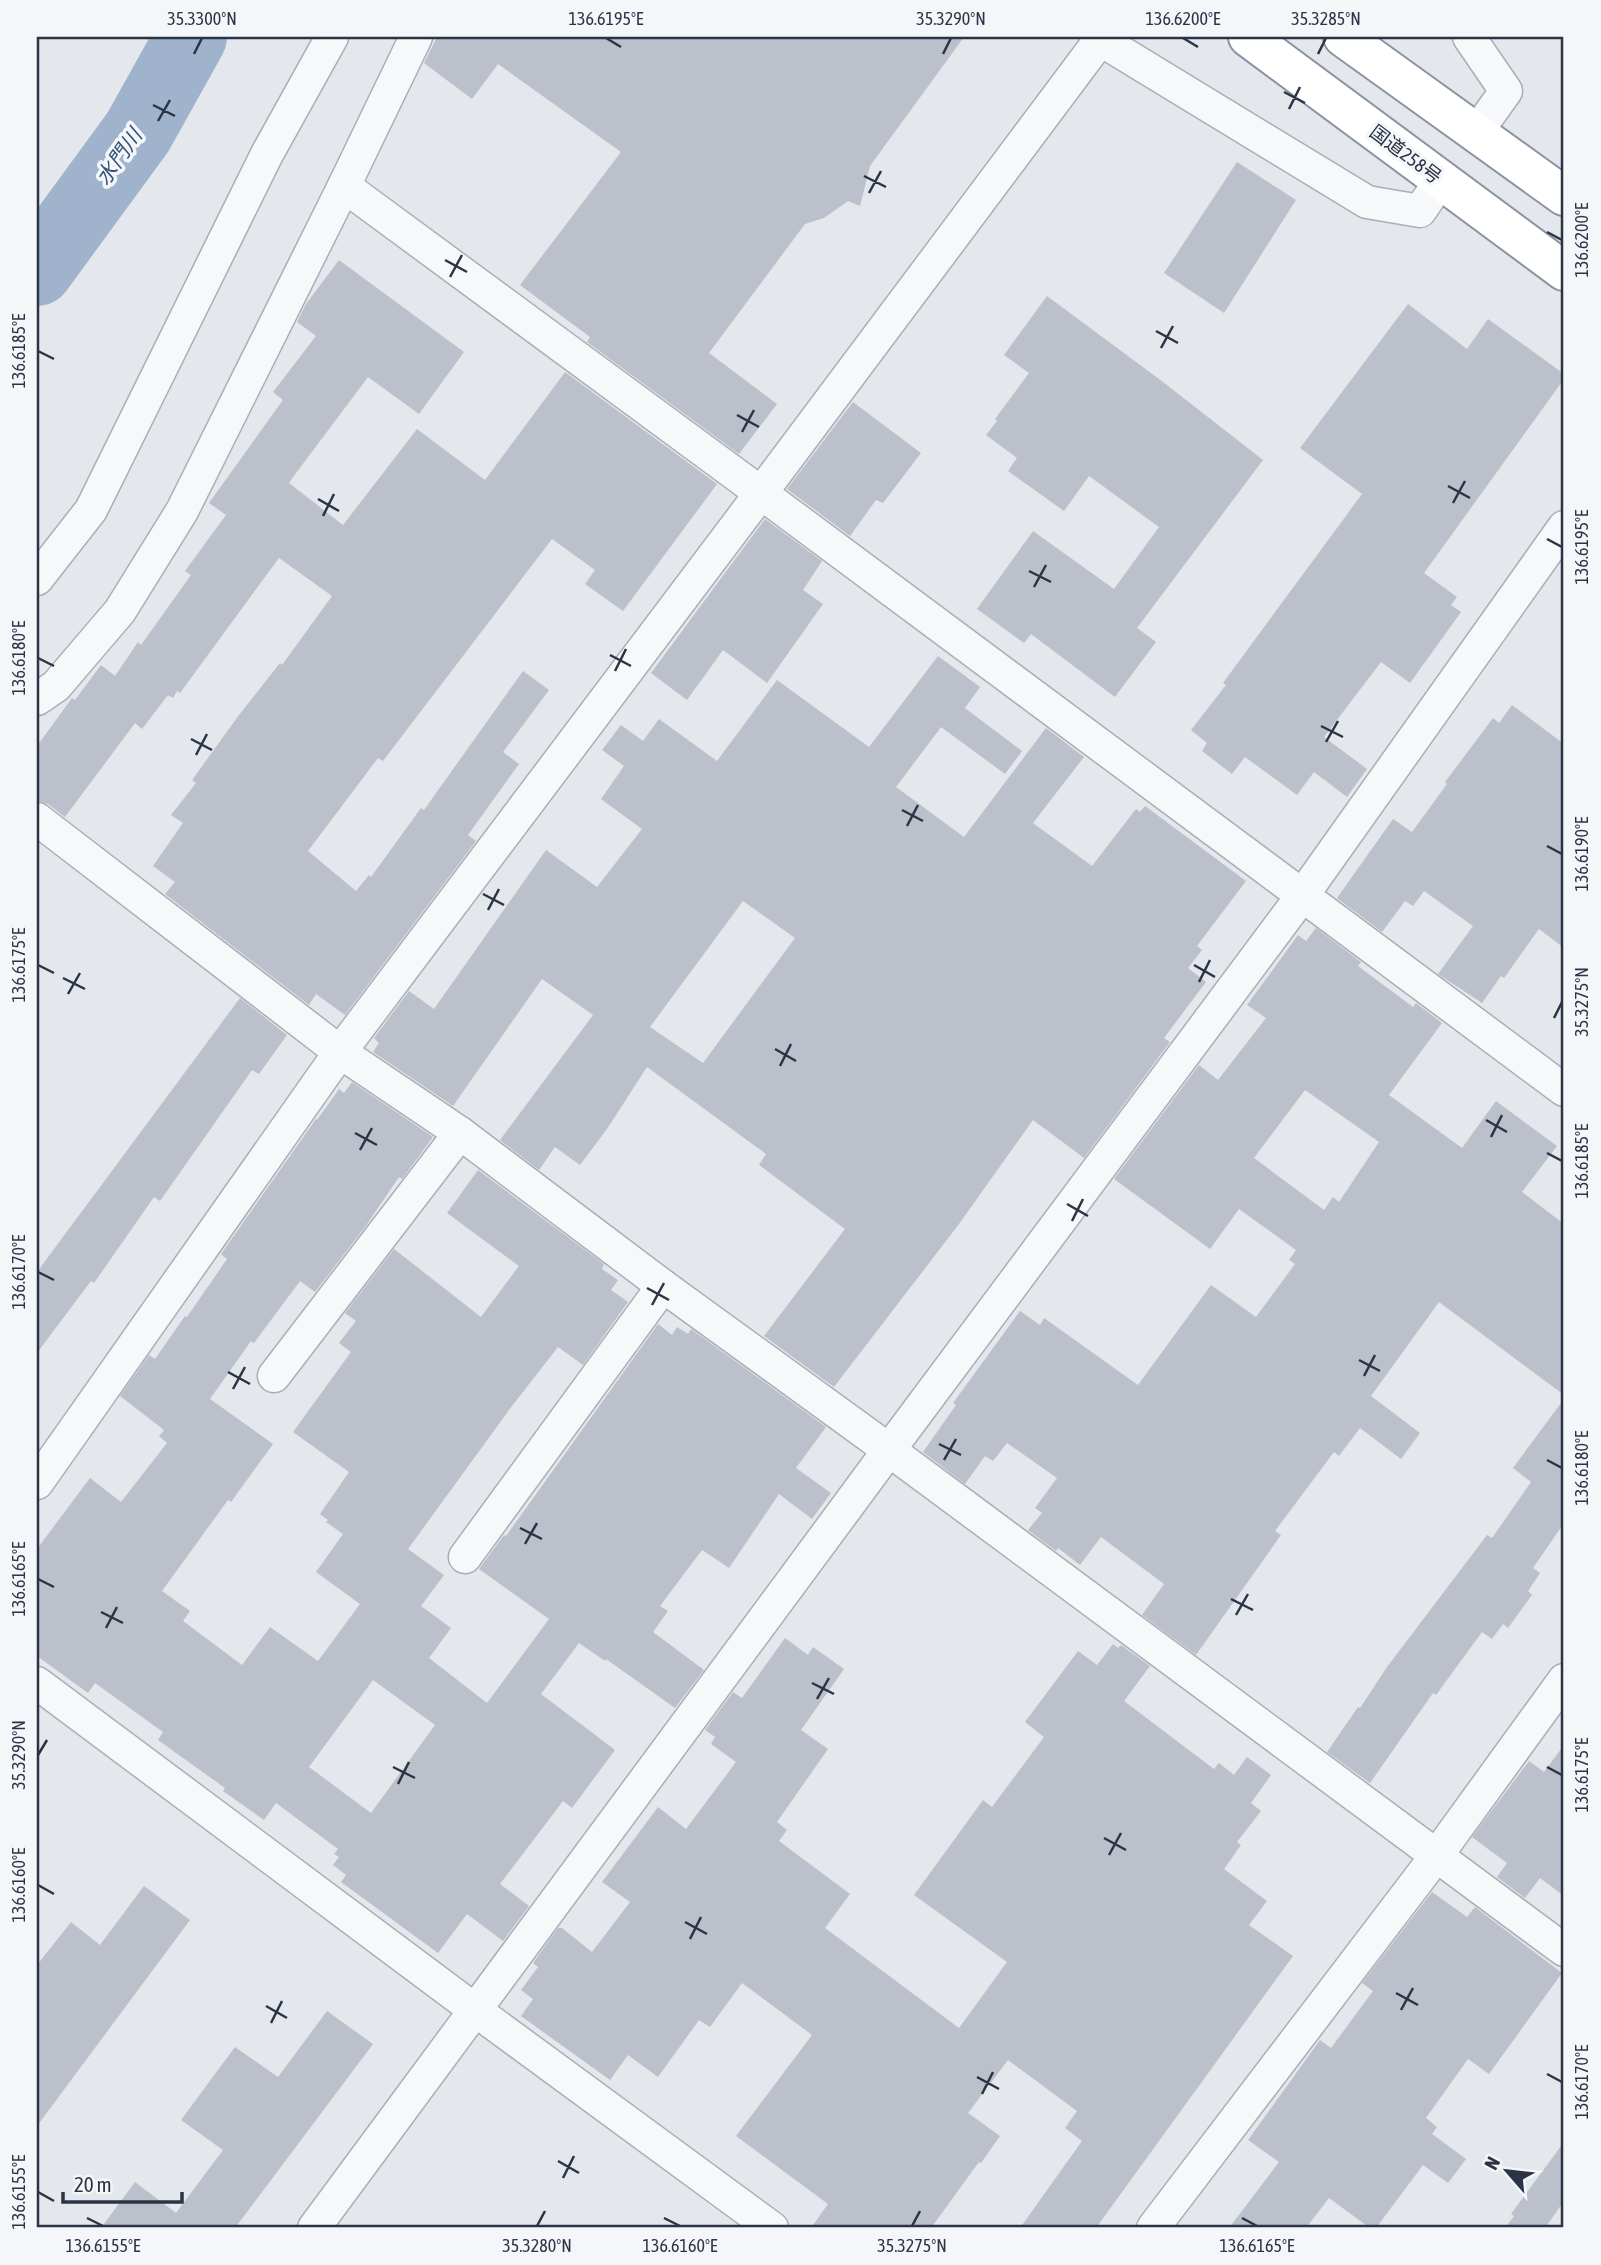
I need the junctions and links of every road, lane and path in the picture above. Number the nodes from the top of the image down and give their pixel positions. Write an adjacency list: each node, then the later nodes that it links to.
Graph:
1 (332, 37): 14 (street)
2 (415, 37): 9 (street)
3 (1248, 37): 8 (highway, 国道258号)
4 (1343, 37): 7 (highway)
5 (1469, 37): 7 (street)
6 (1098, 38): 8 (street); 12 (street)
7 (1476, 133): 10 (highway)
8 (1441, 180): 11 (highway, 国道258号)
9 (344, 187): 12 (street); 15 (street)
10 (1564, 196)
11 (1564, 271)
12 (761, 493): 17 (street); 18 (street)
13 (1564, 527): 17 (street)
14 (37, 579)
15 (37, 699)
16 (37, 819): 18 (street)
17 (1302, 896): 19 (street); 23 (street)
18 (340, 1052): 20 (street); 24 (street)
19 (1564, 1090)
20 (460, 1133): 21 (street); 22 (street)
21 (663, 1286): 23 (street); 25 (street)
22 (274, 1376)
23 (889, 1450): 28 (street); 30 (street)
24 (37, 1483)
25 (465, 1556)
26 (1564, 1680): 28 (street)
27 (37, 1683): 30 (street)
28 (1437, 1855): 29 (street); 33 (street)
29 (1564, 1950)
30 (475, 2010): 31 (street); 32 (street)
31 (314, 2228)
32 (772, 2228)
33 (1153, 2228)

